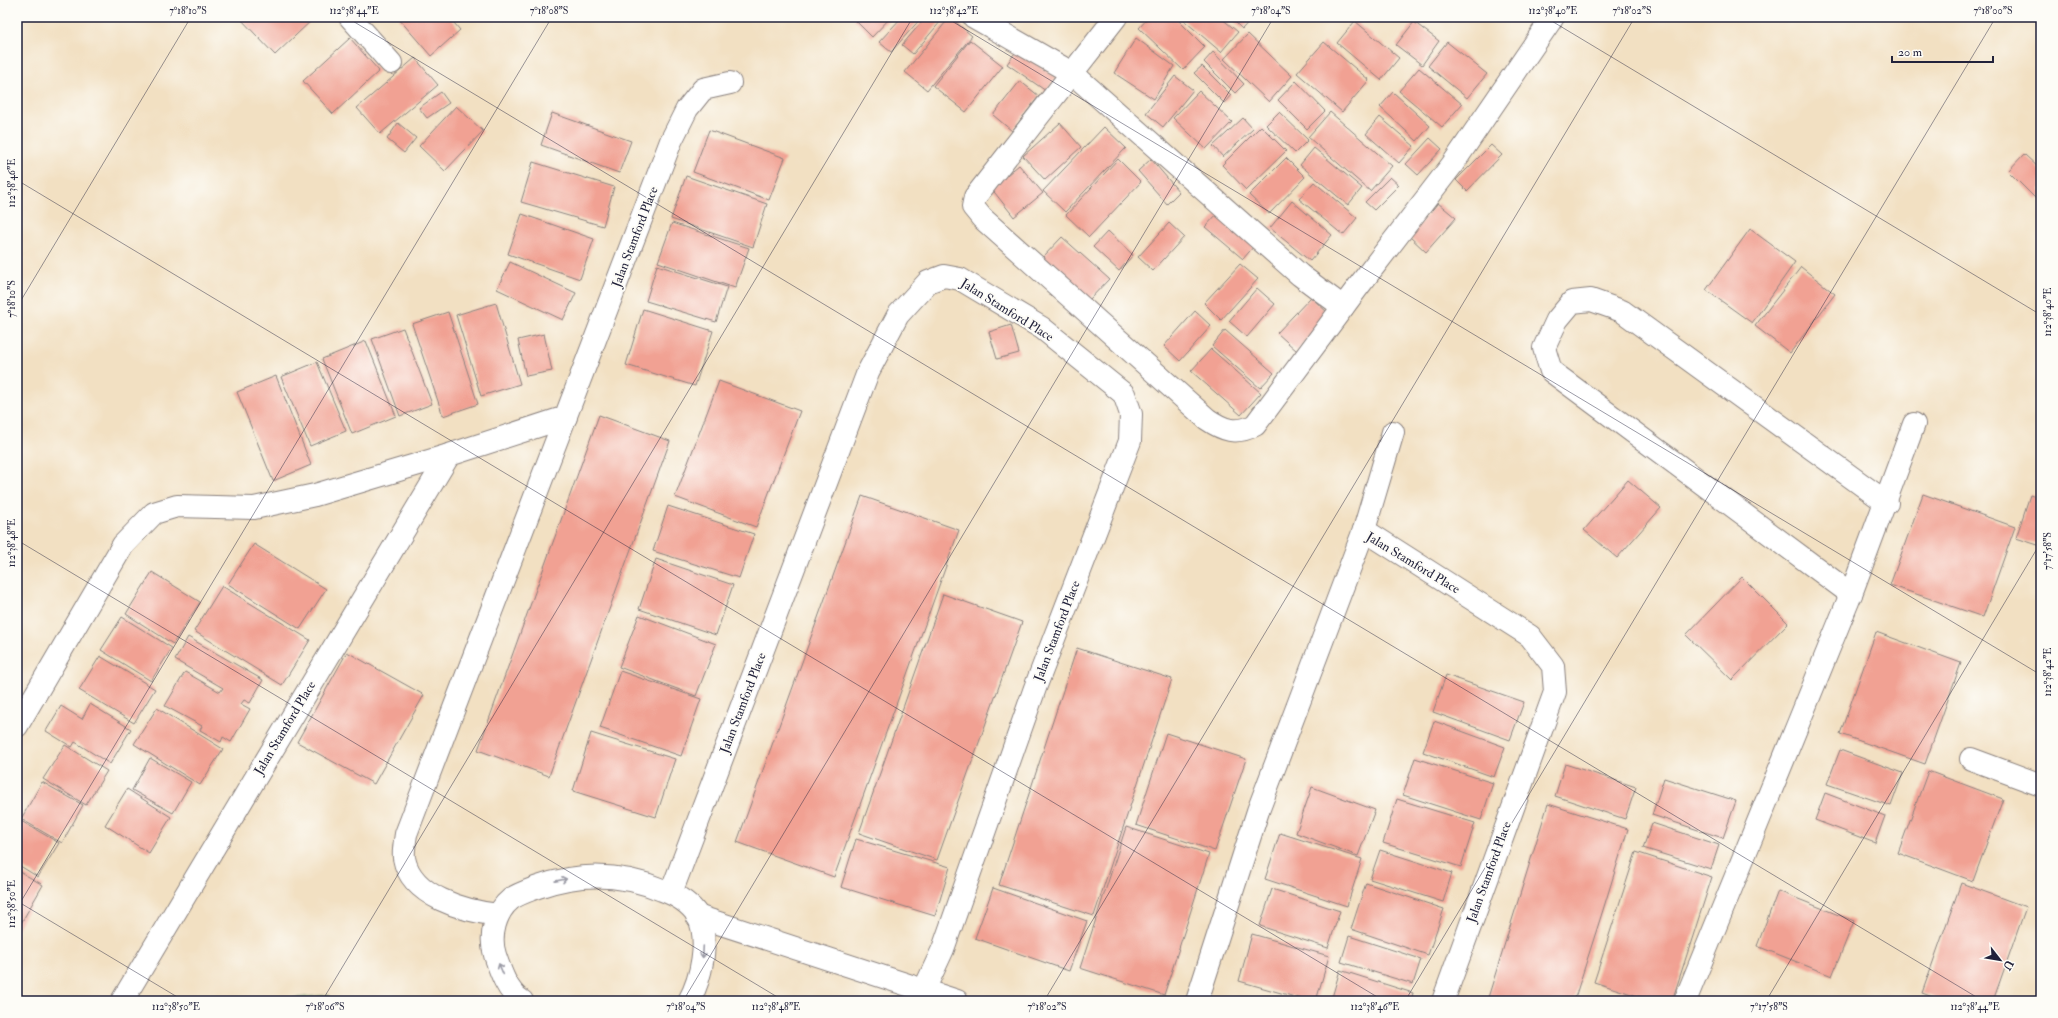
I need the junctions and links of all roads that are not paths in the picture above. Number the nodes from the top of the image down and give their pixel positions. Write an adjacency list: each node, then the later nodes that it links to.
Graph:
1 (350, 17): 5 (street)
2 (974, 17): 6 (street)
3 (1116, 17): 6 (street)
4 (1553, 17): 8 (street)
5 (391, 63)
6 (1072, 73): 8 (street); 8 (street)
7 (730, 83): 9 (street, Jalan Stamford Place)
8 (1343, 307)
9 (566, 417): 12 (street); 20 (street, Jalan Stamford Place)
10 (1914, 424): 13 (street)
11 (1393, 432): 14 (street)
12 (449, 456): 16 (street); 23 (street, Jalan Stamford Place)
13 (1886, 503): 15 (street); 15 (street)
14 (1364, 530): 27 (street, Jalan Stamford Place); 28 (street, Jalan Stamford Place)
15 (1851, 594): 29 (street)
16 (17, 726)
17 (1971, 759): 18 (street)
18 (2041, 785)
19 (671, 893): 20 (street, one-way to 19); 21 (street); 22 (street, Jalan Stamford Place)
20 (498, 915): 24 (street, one-way to 20)
21 (698, 916): 22 (street); 25 (street, one-way to 25)
22 (924, 990): 26 (street)
23 (122, 1001)
24 (522, 1001)
25 (689, 1001)
26 (957, 1001)
27 (1197, 1001)
28 (1443, 1001)
29 (1685, 1001)

